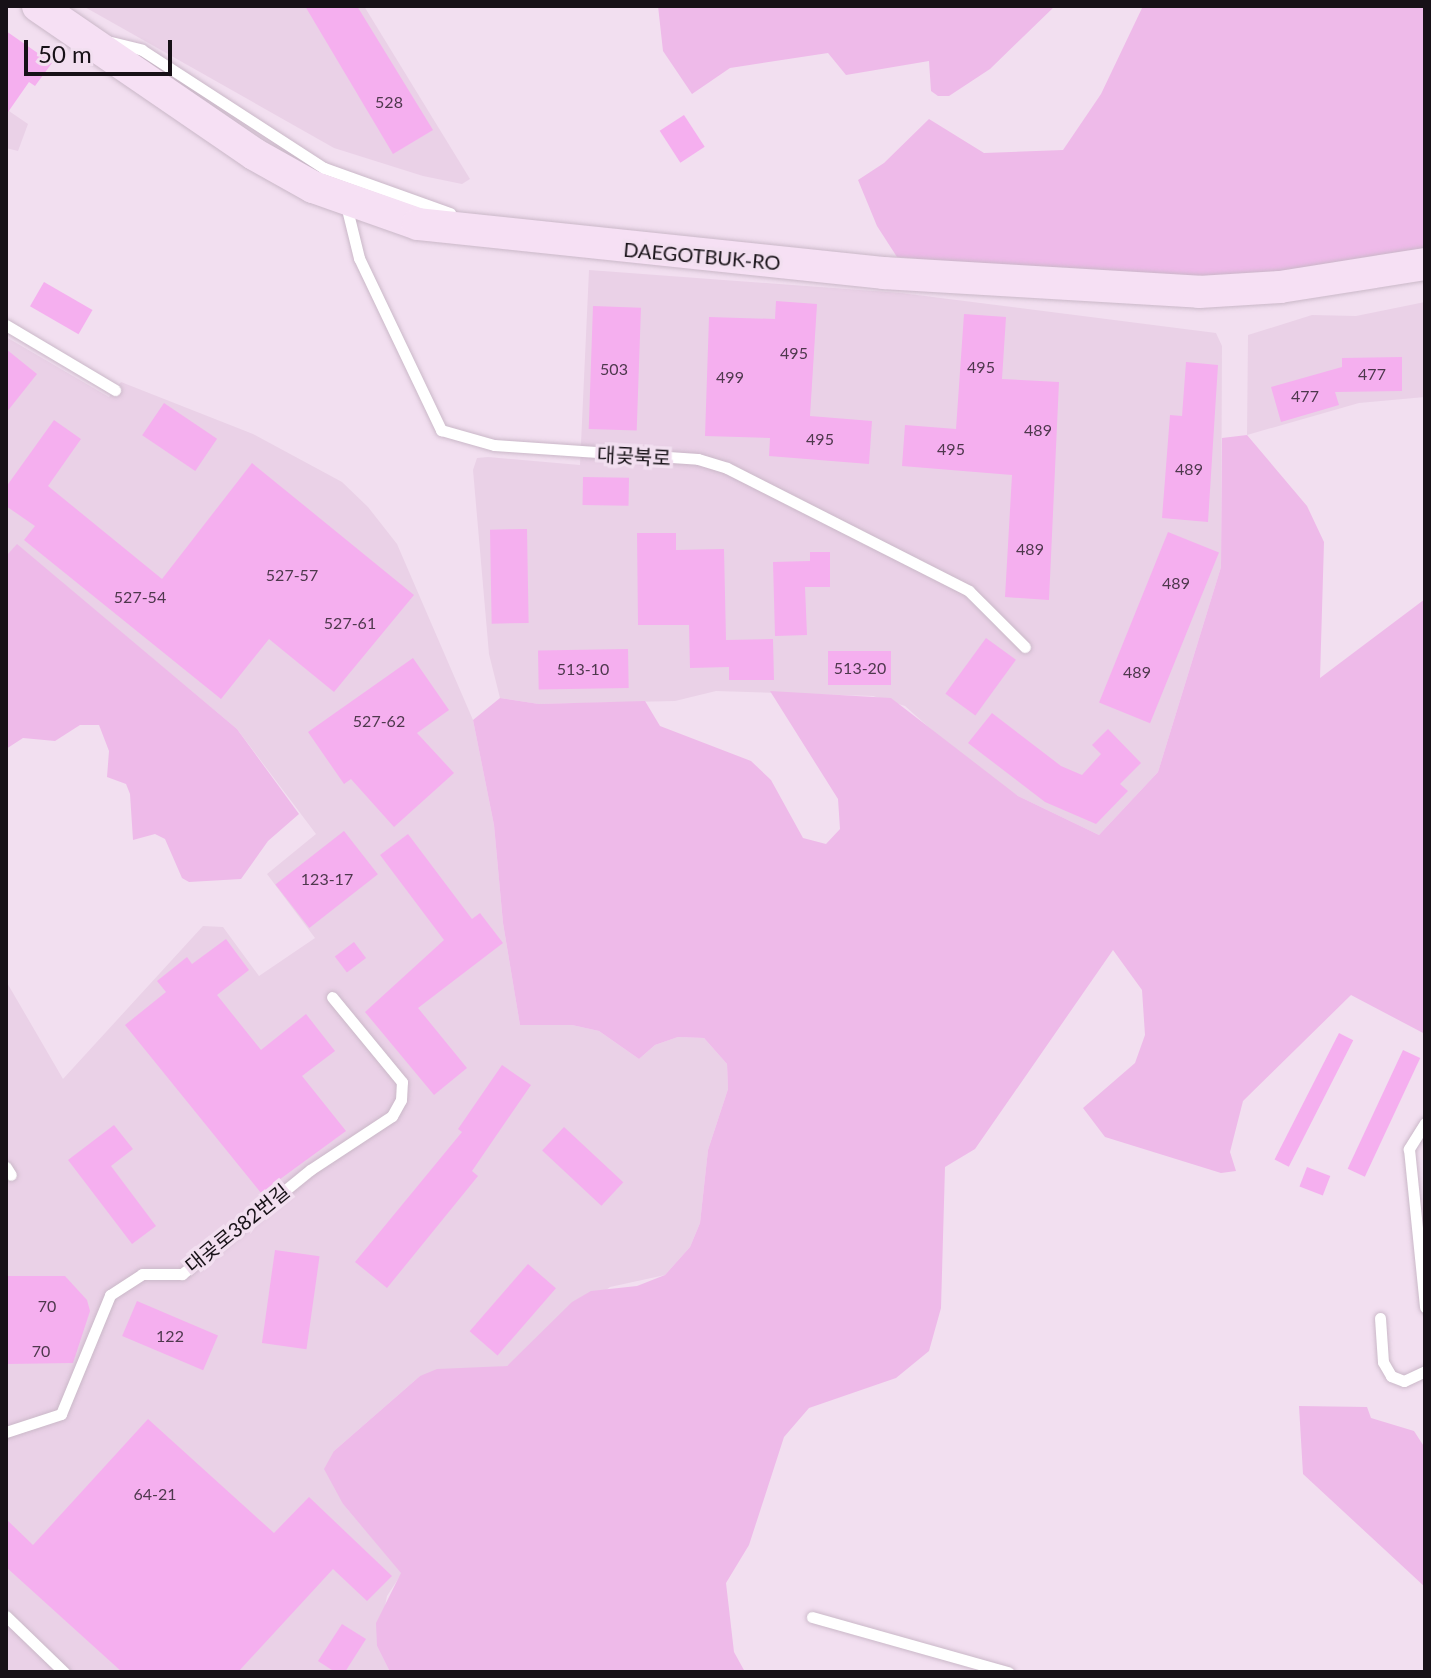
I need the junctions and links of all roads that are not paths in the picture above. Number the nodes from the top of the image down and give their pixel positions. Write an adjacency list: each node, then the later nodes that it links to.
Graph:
1 (38, 6): 2 (street, DAEGOTBUK-RO)
2 (90, 41): 3 (street, DAEGOTBUK-RO); 4 (lane)
3 (345, 201): 4 (street, DAEGOTBUK-RO); 8 (lane, 대곶북로)
4 (497, 234): 5 (street, DAEGOTBUK-RO)
5 (1425, 264)
6 (6, 325): 7 (lane)
7 (115, 390)
8 (1025, 647)
9 (332, 997): 16 (lane, 대곶로382번길)
10 (1425, 1123): 11 (lane)
11 (1421, 1254): 12 (lane)
12 (1422, 1273): 13 (lane)
13 (1425, 1307)
14 (1380, 1318): 15 (lane)
15 (1425, 1371)
16 (6, 1432)
17 (6, 1616): 19 (lane)
18 (812, 1617): 20 (lane)
19 (64, 1672)
20 (1008, 1672)

